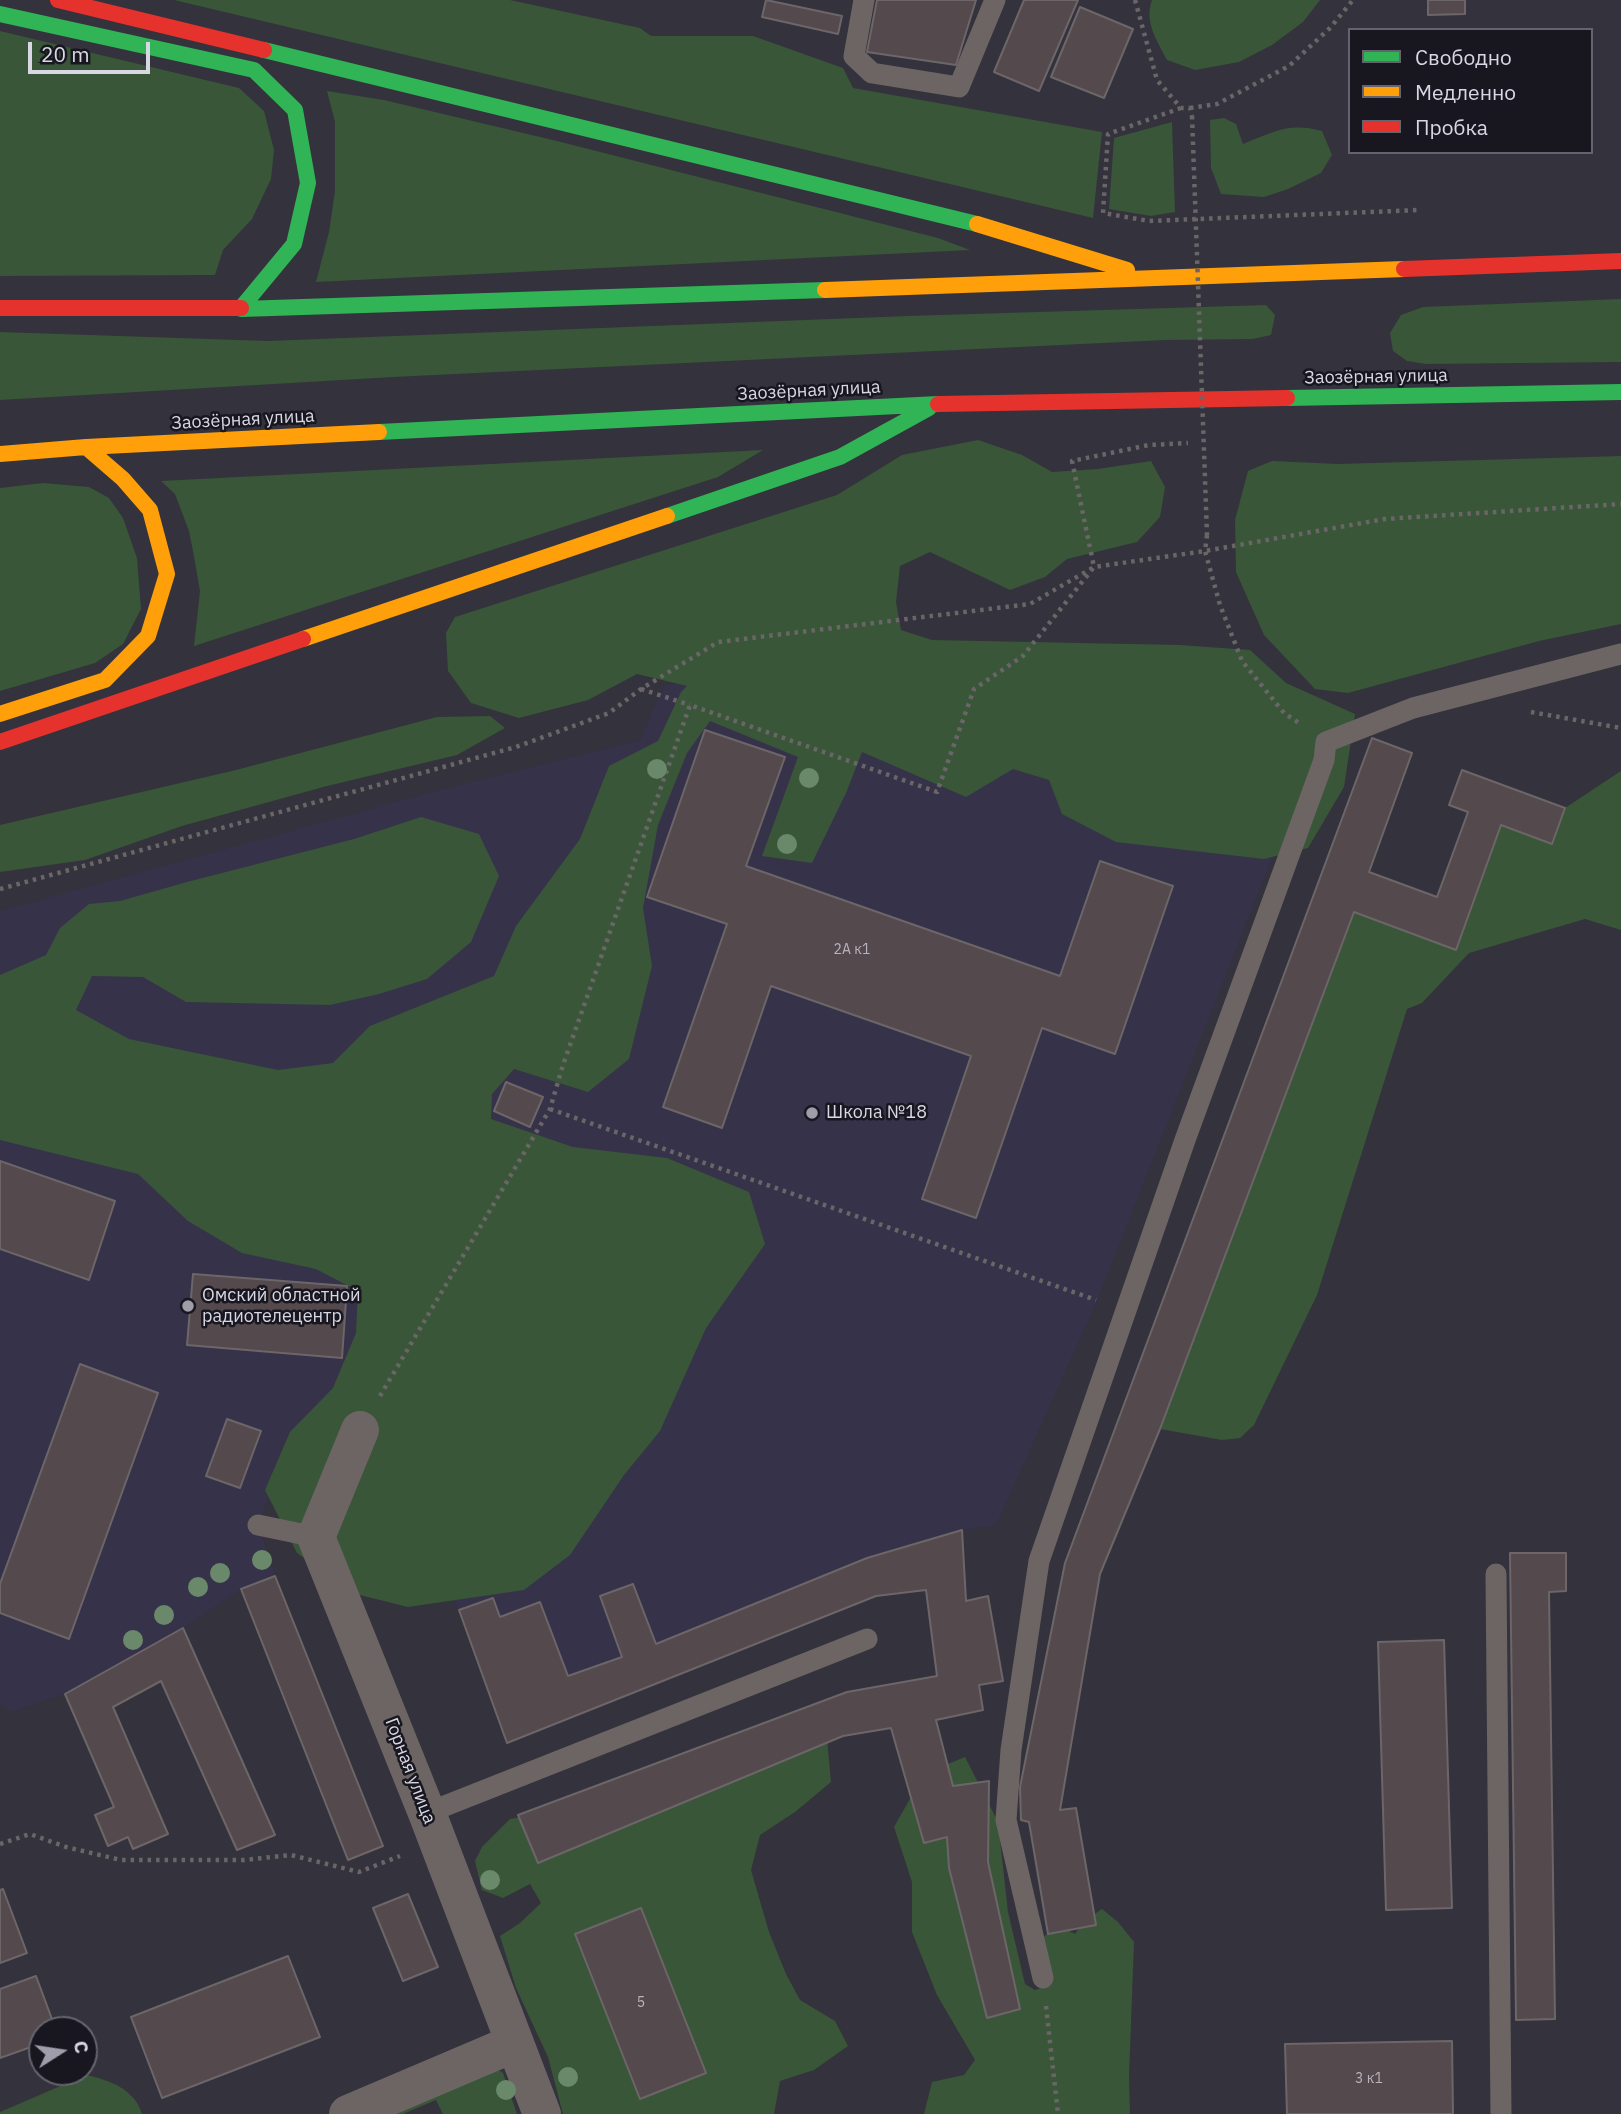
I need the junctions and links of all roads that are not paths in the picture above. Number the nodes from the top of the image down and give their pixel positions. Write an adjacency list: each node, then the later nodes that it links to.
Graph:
1 (58, 0): 6 (main road)
2 (864, 0): 3 (lane)
3 (995, 0)
4 (0, 14): 8 (main road)
5 (1621, 261): 6 (main road)
6 (1159, 279): 8 (main road)
7 (0, 308): 8 (main road)
8 (241, 309)
9 (1621, 392): 10 (main road, Заозёрная улица)
10 (935, 404): 11 (main road, Заозёрная улица); 15 (main road)
11 (86, 447): 12 (main road, Заозёрная улица); 14 (main road)
12 (0, 454)
13 (1621, 654): 22 (lane)
14 (0, 714)
15 (0, 742)
16 (360, 1430): 18 (street)
17 (258, 1525): 18 (lane)
18 (316, 1536): 21 (street, Горная улица)
19 (1496, 1574): 26 (lane)
20 (867, 1639): 21 (lane)
21 (432, 1827): 23 (street, Горная улица)
22 (1043, 1978)
23 (514, 2043): 24 (street); 25 (street, Горная улица)
24 (348, 2114)
25 (541, 2114)
26 (1501, 2114)

